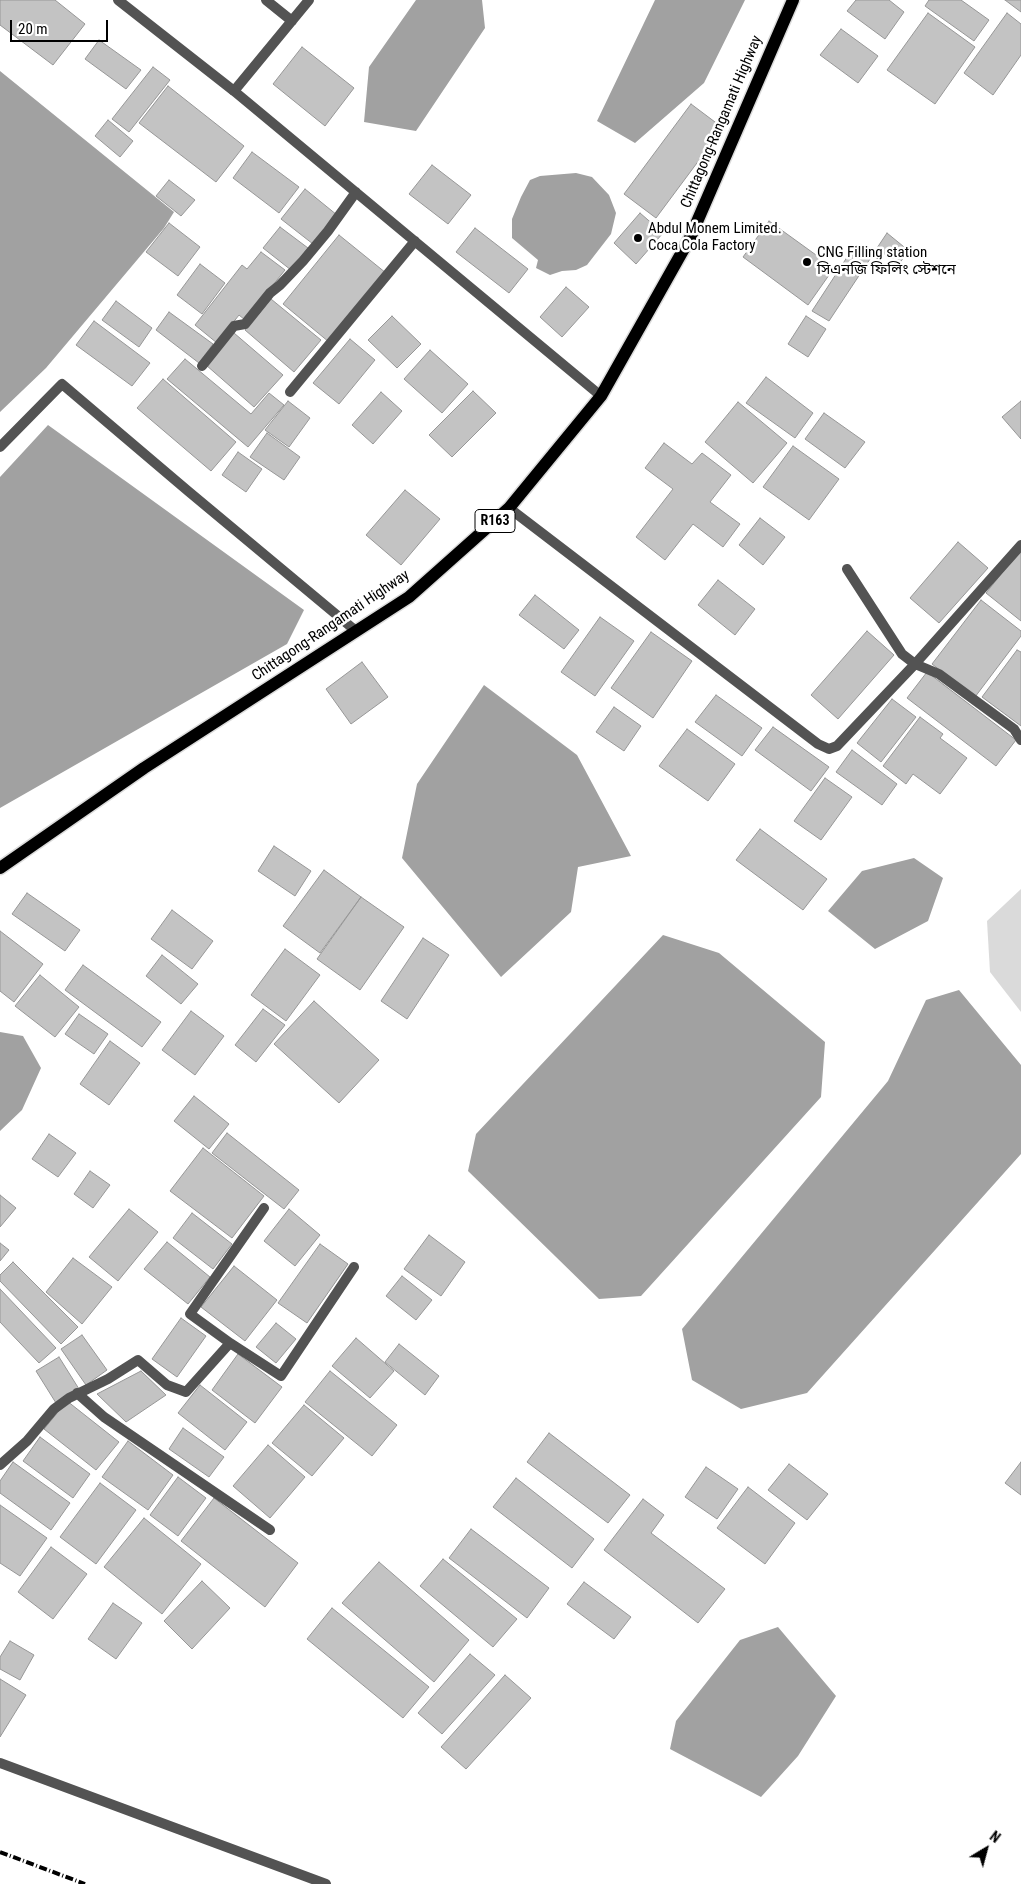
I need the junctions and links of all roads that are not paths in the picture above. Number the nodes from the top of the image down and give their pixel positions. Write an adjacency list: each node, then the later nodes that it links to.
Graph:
1 (118, 0): 6 (street)
2 (266, 0): 5 (street)
3 (310, 0): 5 (street)
4 (793, 0): 11 (main road, Chittagong-Rangamati Highway / R163)
5 (292, 21): 6 (street)
6 (234, 91): 7 (street)
7 (356, 192): 8 (street); 9 (street)
8 (415, 241): 10 (street); 11 (street)
9 (202, 366)
10 (290, 392)
11 (601, 396): 13 (main road, Chittagong-Rangamati Highway / R163)
12 (0, 447): 16 (street)
13 (510, 508): 16 (main road, Chittagong-Rangamati Highway / R163); 17 (street)
14 (1021, 545): 17 (street)
15 (847, 569): 17 (street)
16 (356, 631): 19 (main road, Chittagong-Rangamati Highway / R163)
17 (915, 664): 18 (street)
18 (1021, 740)
19 (0, 868)
20 (264, 1208): 22 (street)
21 (354, 1267): 22 (street)
22 (230, 1343): 23 (street)
23 (77, 1394): 24 (street); 25 (street)
24 (0, 1464)
25 (270, 1530)
26 (0, 1763): 27 (street)
27 (326, 1884)

